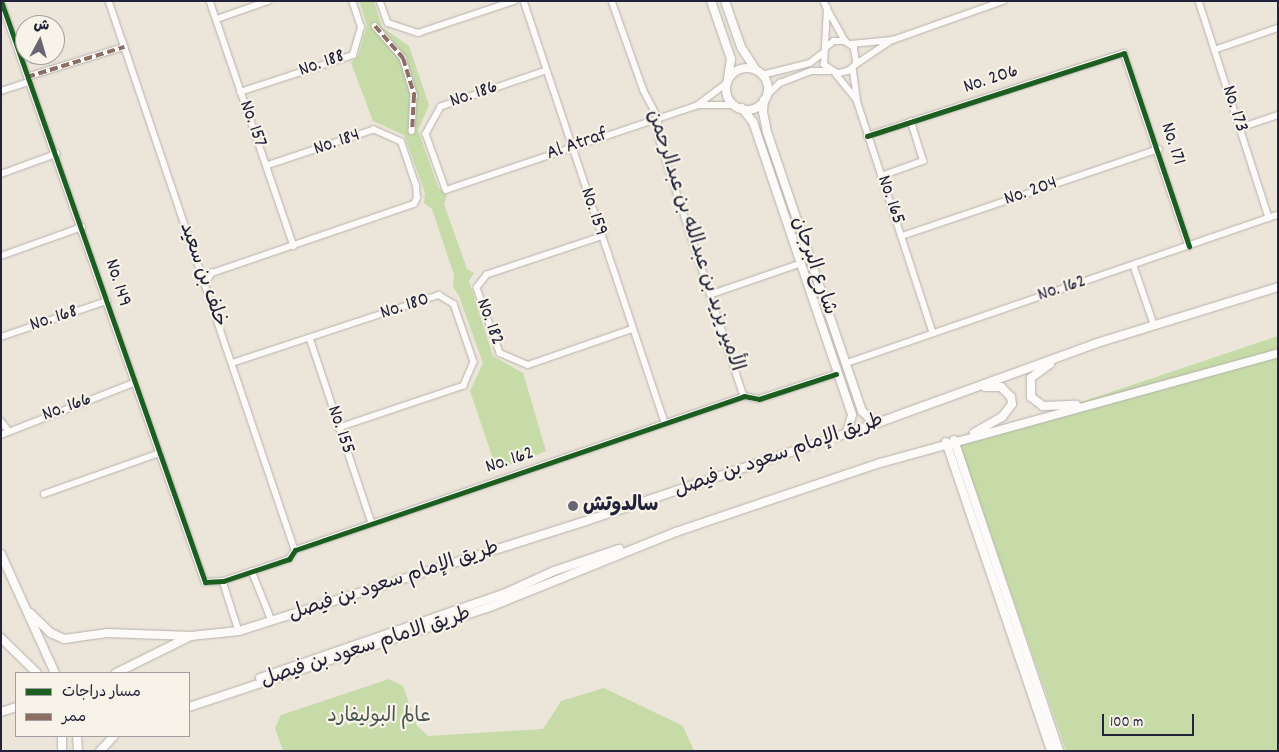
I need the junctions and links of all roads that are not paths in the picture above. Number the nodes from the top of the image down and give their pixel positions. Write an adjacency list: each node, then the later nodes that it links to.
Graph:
1 (1, 1): 18 (street, No. 149)
2 (109, 1): 24 (street, خلف بن سعيد)
3 (210, 1): 19 (street, No. 157)
4 (268, 1): 19 (street)
5 (352, 1): 35 (street, No. 188)
6 (380, 1): 7 (street)
7 (514, 1)
8 (524, 1): 29 (street, No. 159)
9 (612, 1): 42 (street, الأمير يزيد بن عبدالله بن عبدالرحمن)
10 (711, 1): 33 (main road)
11 (725, 1): 31 (main road, شارع البرجان)
12 (824, 1): 16 (street)
13 (976, 1): 17 (street)
14 (1003, 1): 17 (street)
15 (1199, 1): 25 (street, No. 173)
16 (827, 8): 23 (street); 26 (street)
17 (979, 9): 22 (street)
18 (3, 11): 32 (street, No. 149)
19 (217, 19): 35 (street, No. 157)
20 (375, 26): 45 (street)
21 (1278, 28): 25 (street)
22 (893, 40): 23 (street); 28 (street)
23 (848, 42): 26 (street); 28 (street)
24 (124, 47): 32 (street); 64 (street, خلف بن سعيد)
25 (1214, 50): 44 (street, No. 173)
26 (824, 51): 30 (street); 31 (street)
27 (1124, 53): 43 (street, No. 206); 48 (street, No. 171)
28 (855, 66): 30 (street); 37 (street)
29 (546, 70): 47 (street, No. 159); 53 (street, No. 186)
30 (833, 72): 36 (street); 37 (street, No. 165)
31 (761, 74): 33 (main road); 36 (main road, شارع البرجان)
32 (28, 80): 34 (street); 49 (street, No. 149)
33 (727, 81): 38 (street); 39 (main road)
34 (1, 91)
35 (240, 92): 50 (street, No. 157)
36 (766, 97): 40 (main road); 76 (main road, شارع البرجان)
37 (857, 100): 46 (street, No. 165)
38 (698, 105): 39 (street); 42 (street, Al Atraf)
39 (733, 105): 40 (main road)
40 (742, 108): 62 (main road, شارع البرجان)
41 (1278, 115): 44 (street)
42 (658, 117): 47 (street, Al Atraf); 66 (street, الأمير يزيد بن عبدالله بن عبدالرحمن)
43 (911, 122): 46 (street, No. 206); 52 (street)
44 (1240, 128): 55 (street, No. 173)
45 (412, 131)
46 (867, 136): 52 (street, No. 165)
47 (570, 147): 53 (street, Al Atraf); 58 (street, No. 159)
48 (1159, 149): 57 (street, No. 204); 60 (street, No. 171)
49 (56, 154): 51 (street); 56 (street, No. 149)
50 (267, 166): 59 (street, No. 157); 59 (street, No. 184)
51 (1, 174)
52 (881, 176): 57 (street, No. 165)
53 (457, 186)
54 (1278, 215): 55 (street, No. 162)
55 (1269, 218): 60 (street, No. 162)
56 (82, 227): 61 (street); 67 (street, No. 149)
57 (902, 236): 70 (street, No. 165)
58 (601, 237): 69 (street, No. 159); 69 (street, No. 182)
59 (294, 246): 64 (street)
60 (1189, 246): 63 (street, No. 162)
61 (1, 256)
62 (799, 264): 66 (street); 77 (main road, شارع البرجان)
63 (1134, 266): 68 (street); 70 (street, No. 162)
64 (204, 284): 75 (street, خلف بن سعيد)
65 (1278, 287): 68 (main road, طريق الإمام سعود بن فيصل)
66 (712, 294): 80 (street, الأمير يزيد بن عبدالله بن عبدالرحمن)
67 (107, 301): 71 (street, No. 168); 78 (street, No. 149)
68 (1154, 324): 73 (main road, طريق الإمام سعود بن فيصل)
69 (632, 329): 83 (street, No. 159)
70 (933, 332): 76 (street, No. 162)
71 (1, 337)
72 (310, 338): 75 (street, No. 180); 85 (street, No. 155); 85 (street, No. 180)
73 (1079, 350): 79 (main road, طريق الإمام سعود بن فيصل); 81 (main road)
74 (1278, 353): 81 (main road, طريق الإمام سعود بن فيصل)
75 (232, 363): 95 (street, خلف بن سعيد)
76 (847, 364): 84 (main road, شارع البرجان)
77 (836, 374): 80 (street, No. 162); 87 (main road, شارع البرجان)
78 (134, 383): 86 (street, No. 166); 91 (street, No. 149)
79 (976, 388): 84 (main road, طريق الإمام سعود بن فيصل); 89 (main road)
80 (744, 396): 83 (street, No. 162)
81 (1093, 404): 89 (main road, طريق الإمام سعود بن فيصل)
82 (1, 421): 86 (street)
83 (665, 422): 93 (street, No. 162)
84 (880, 422): 87 (main road, طريق الإمام سعود بن فيصل)
85 (339, 428): 93 (street, No. 155)
86 (8, 430): 88 (street, No. 166)
87 (846, 432): 101 (main road, طريق الإمام سعود بن فيصل)
88 (1, 435)
89 (970, 436): 90 (main road, طريق الإمام سعود بن فيصل)
90 (950, 441): 94 (main road, طريق الإمام سعود بن فيصل); 116 (main road); 117 (main road)
91 (160, 452): 92 (street); 98 (street, No. 149)
92 (44, 494)
93 (372, 523): 95 (street, No. 162)
94 (649, 542): 99 (main road, طريق الإمام سعود بن فيصل); 108 (main road, طريق الإمام سعود بن فيصل)
95 (295, 550): 97 (street, No. 162)
96 (1, 554): 100 (main road)
97 (252, 571): 98 (street, No. 162); 101 (street)
98 (222, 581): 102 (street)
99 (542, 587): 108 (main road, طريق الامام سعود بن فيصل)
100 (30, 613): 103 (main road); 106 (main road)
101 (272, 621): 102 (main road, طريق الإمام سعود بن فيصل)
102 (239, 631): 103 (main road, طريق الإمام سعود بن فيصل)
103 (191, 636): 107 (main road)
104 (1, 638): 105 (main road)
105 (36, 672)
106 (55, 672)
107 (118, 672)
108 (227, 694): 110 (main road, طريق الامام سعود بن فيصل)
109 (15, 707): 111 (main road)
110 (190, 707)
111 (1, 712)
112 (76, 737): 114 (main road)
113 (113, 737): 115 (main road)
114 (78, 751)
115 (100, 751)
116 (1051, 751)
117 (1059, 751)

